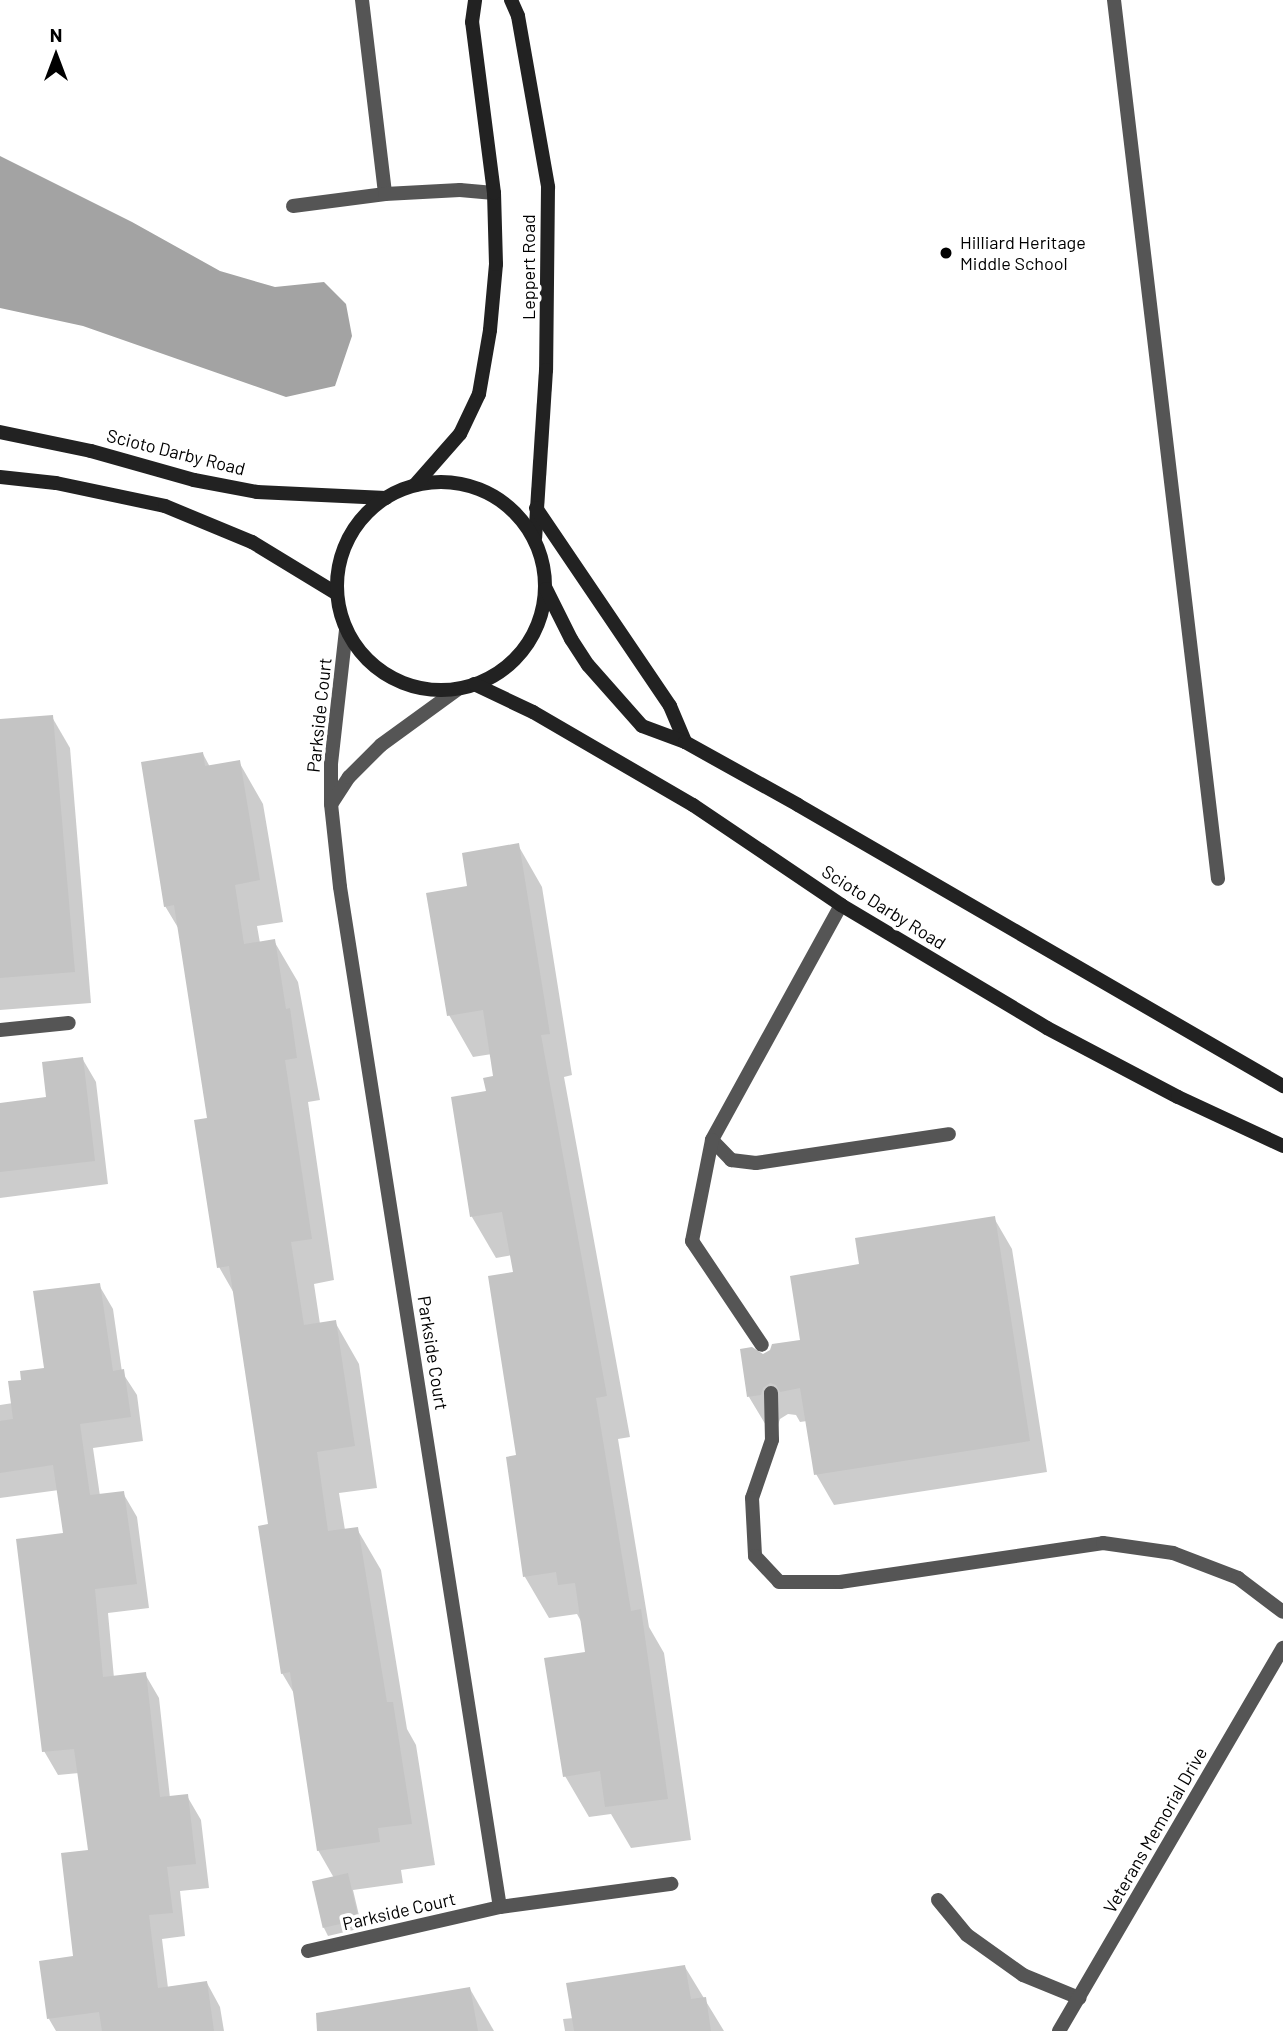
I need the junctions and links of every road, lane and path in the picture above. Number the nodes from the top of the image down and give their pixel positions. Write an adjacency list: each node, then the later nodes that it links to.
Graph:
1 (362, 0): 6 (street)
2 (475, 0): 5 (main road, Leppert Road)
3 (511, 0): 12 (main road, Leppert Road)
4 (1114, 0): 21 (street)
5 (495, 193): 6 (street); 10 (main road, Leppert Road)
6 (385, 194): 7 (street)
7 (293, 205)
8 (0, 432): 11 (main road, Scioto Darby Road)
9 (0, 477): 15 (main road)
10 (415, 485): 11 (main road); 13 (main road)
11 (386, 498): 15 (main road)
12 (536, 508): 13 (main road, Leppert Road); 19 (main road)
13 (535, 538): 14 (main road)
14 (546, 590): 17 (main road); 19 (main road)
15 (336, 593): 16 (main road)
16 (346, 630): 18 (main road); 20 (street, Parkside Court)
17 (474, 684): 18 (main road); 22 (main road, Scioto Darby Road)
18 (458, 689): 20 (street, Parkside Court)
19 (685, 742): 25 (main road)
20 (331, 804): 35 (street, Parkside Court)
21 (1218, 879)
22 (841, 905): 27 (street); 28 (main road, Scioto Darby Road)
23 (69, 1023): 24 (street)
24 (0, 1030)
25 (1283, 1086)
26 (949, 1134): 27 (street)
27 (712, 1140): 29 (street)
28 (1283, 1146)
29 (762, 1345)
30 (771, 1393): 31 (street)
31 (1283, 1612)
32 (1283, 1648): 37 (street, Veterans Memorial Drive)
33 (671, 1884): 35 (street, Parkside Court)
34 (938, 1899): 37 (street)
35 (500, 1908): 36 (street, Parkside Court)
36 (308, 1951)
37 (1079, 1998): 38 (street, Veterans Memorial Drive)
38 (1059, 2031)

